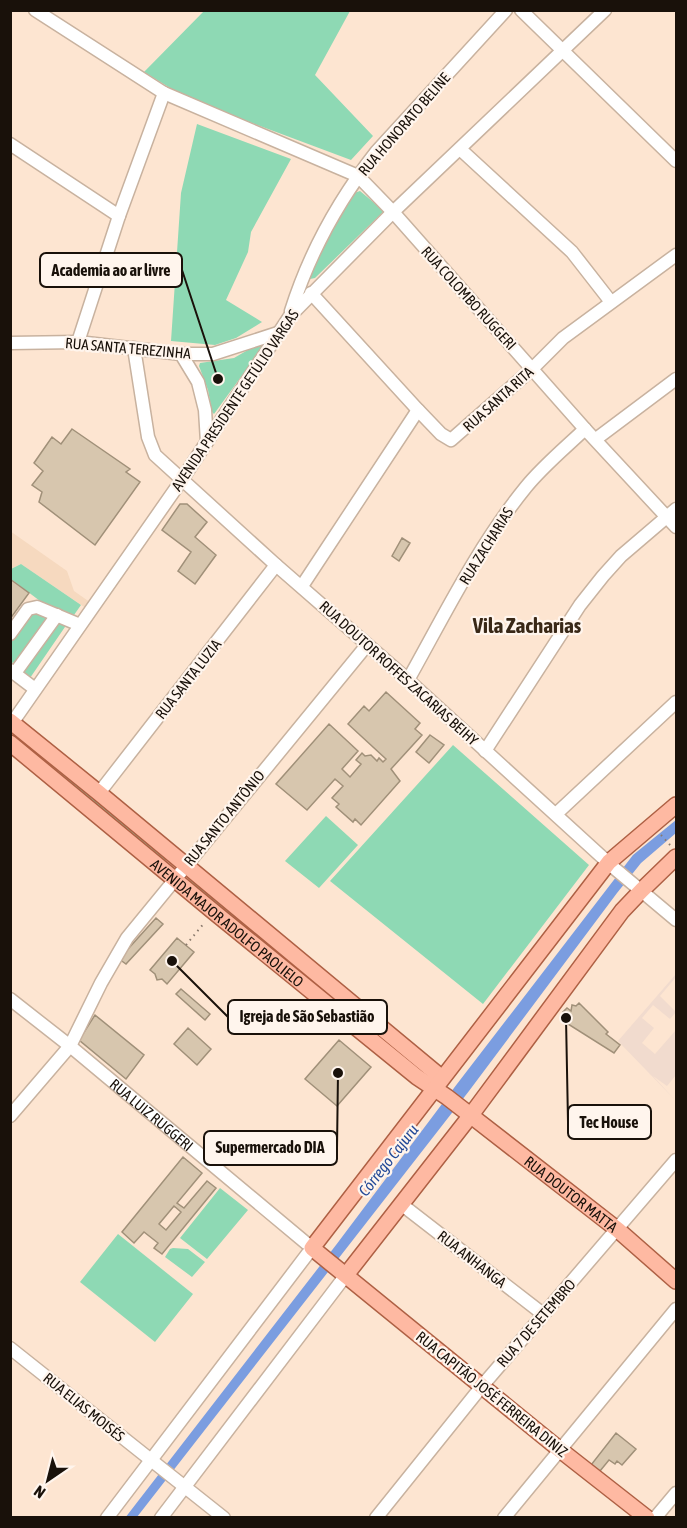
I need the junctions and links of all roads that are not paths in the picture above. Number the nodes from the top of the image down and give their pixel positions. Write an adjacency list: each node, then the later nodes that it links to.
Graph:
1 (35, 10): 6 (street)
2 (506, 10): 10 (street, RUA HONORATO BELINE)
3 (521, 10): 5 (street)
4 (605, 10): 5 (street, AVENIDA PRESIDENTE GETÚLIO VARGAS)
5 (561, 51): 8 (street, AVENIDA PRESIDENTE GETÚLIO VARGAS); 9 (street)
6 (164, 93): 10 (street); 12 (street)
7 (10, 144): 12 (street)
8 (460, 148): 11 (street, AVENIDA PRESIDENTE GETÚLIO VARGAS); 15 (street)
9 (676, 161)
10 (358, 176): 11 (street, RUA COLOMBO RUGGERI); 16 (street, RUA HONORATO BELINE)
11 (393, 212): 14 (street, AVENIDA PRESIDENTE GETÚLIO VARGAS); 22 (street, RUA COLOMBO RUGGERI)
12 (118, 216): 18 (street)
13 (676, 255): 15 (street, RUA SANTA RITA)
14 (311, 293): 16 (street, AVENIDA PRESIDENTE GETÚLIO VARGAS); 24 (street, RUA SANTA RITA)
15 (611, 302): 22 (street, RUA SANTA RITA)
16 (290, 316): 17 (street, AVENIDA PRESIDENTE GETÚLIO VARGAS)
17 (278, 333): 21 (street, RUA SANTA TEREZINHA); 27 (street, AVENIDA PRESIDENTE GETÚLIO VARGAS)
18 (78, 342): 19 (street, RUA SANTA TEREZINHA); 20 (street, RUA SANTA TEREZINHA)
19 (10, 343)
20 (134, 348): 21 (street, RUA SANTA TEREZINHA); 28 (street, RUA DOUTOR ROFFES ZACARIAS BEIHY)
21 (181, 354): 27 (street)
22 (533, 368): 24 (street, RUA SANTA RITA); 25 (street, RUA COLOMBO RUGGERI)
23 (676, 380): 26 (street)
24 (418, 410): 32 (street)
25 (585, 429): 26 (street, RUA COLOMBO RUGGERI); 38 (street, RUA ZACHARIAS)
26 (596, 439): 29 (street, RUA COLOMBO RUGGERI)
27 (207, 442): 28 (street, AVENIDA PRESIDENTE GETÚLIO VARGAS)
28 (181, 481): 31 (street, RUA DOUTOR ROFFES ZACARIAS BEIHY); 34 (street, AVENIDA PRESIDENTE GETÚLIO VARGAS)
29 (672, 513): 30 (street, RUA COLOMBO RUGGERI); 43 (street)
30 (676, 527)
31 (276, 565): 32 (street, RUA DOUTOR ROFFES ZACARIAS BEIHY); 44 (street, RUA SANTA LUZIA)
32 (302, 586): 36 (street, RUA DOUTOR ROFFES ZACARIAS BEIHY)
33 (57, 615): 34 (street); 35 (street); 37 (street)
34 (80, 625): 39 (street, AVENIDA PRESIDENTE GETÚLIO VARGAS)
35 (10, 634)
36 (367, 645): 38 (street, RUA DOUTOR ROFFES ZACARIAS BEIHY); 48 (street, RUA SANTO ANTÔNIO)
37 (13, 671): 39 (street)
38 (408, 680): 43 (street, RUA DOUTOR ROFFES ZACARIAS BEIHY)
39 (35, 689): 41 (street, AVENIDA PRESIDENTE GETÚLIO VARGAS)
40 (676, 702): 46 (street)
41 (11, 723): 44 (main road, AVENIDA MAJOR ADOLFO PAOLIELO)
42 (10, 743): 50 (main road, AVENIDA MAJOR ADOLFO PAOLIELO)
43 (485, 751): 46 (street, RUA DOUTOR ROFFES ZACARIAS BEIHY)
44 (99, 793): 48 (main road, AVENIDA MAJOR ADOLFO PAOLIELO)
45 (676, 805): 49 (main road)
46 (556, 814): 49 (street, RUA DOUTOR ROFFES ZACARIAS BEIHY)
47 (676, 855): 51 (main road)
48 (185, 865): 50 (street, RUA SANTO ANTÔNIO); 55 (main road, AVENIDA MAJOR ADOLFO PAOLIELO)
49 (611, 865): 51 (street, RUA DOUTOR ROFFES ZACARIAS BEIHY); 55 (main road)
50 (174, 879): 54 (street, RUA SANTO ANTÔNIO); 55 (main road, AVENIDA MAJOR ADOLFO PAOLIELO)
51 (639, 887): 52 (street, RUA DOUTOR ROFFES ZACARIAS BEIHY); 57 (main road)
52 (676, 920)
53 (10, 999): 54 (street, RUA LUIZ RUGGERI)
54 (70, 1046): 58 (street, RUA SANTO ANTÔNIO); 62 (street, RUA LUIZ RUGGERI)
55 (438, 1083): 56 (main road, AVENIDA MAJOR ADOLFO PAOLIELO); 62 (main road)
56 (447, 1097): 57 (main road, RUA DOUTOR MATTA)
57 (467, 1112): 60 (main road); 61 (main road, RUA DOUTOR MATTA)
58 (10, 1116)
59 (676, 1160): 61 (street, RUA 7 DE SETEMBRO)
60 (401, 1204): 63 (main road); 66 (street, RUA ANHANGA)
61 (618, 1230): 64 (main road, RUA DOUTOR MATTA); 66 (street, RUA 7 DE SETEMBRO)
62 (316, 1251): 63 (main road, RUA CAPITÃO JOSÉ FERREIRA DINIZ); 70 (street)
63 (342, 1272): 68 (main road, RUA CAPITÃO JOSÉ FERREIRA DINIZ); 71 (street)
64 (676, 1281)
65 (676, 1309): 69 (street)
66 (543, 1314): 68 (street, RUA 7 DE SETEMBRO)
67 (10, 1348): 70 (street, RUA ELIAS MOISÉS)
68 (482, 1386): 69 (main road, RUA CAPITÃO JOSÉ FERREIRA DINIZ); 76 (street, RUA 7 DE SETEMBRO)
69 (559, 1449): 77 (street); 78 (main road, RUA CAPITÃO JOSÉ FERREIRA DINIZ)
70 (155, 1463): 71 (street, RUA ELIAS MOISÉS); 73 (street)
71 (181, 1483): 74 (street); 75 (street, RUA ELIAS MOISÉS)
72 (676, 1493): 79 (street)
73 (107, 1518)
74 (161, 1518)
75 (224, 1518)
76 (376, 1518)
77 (504, 1518)
78 (647, 1518)
79 (655, 1518)

